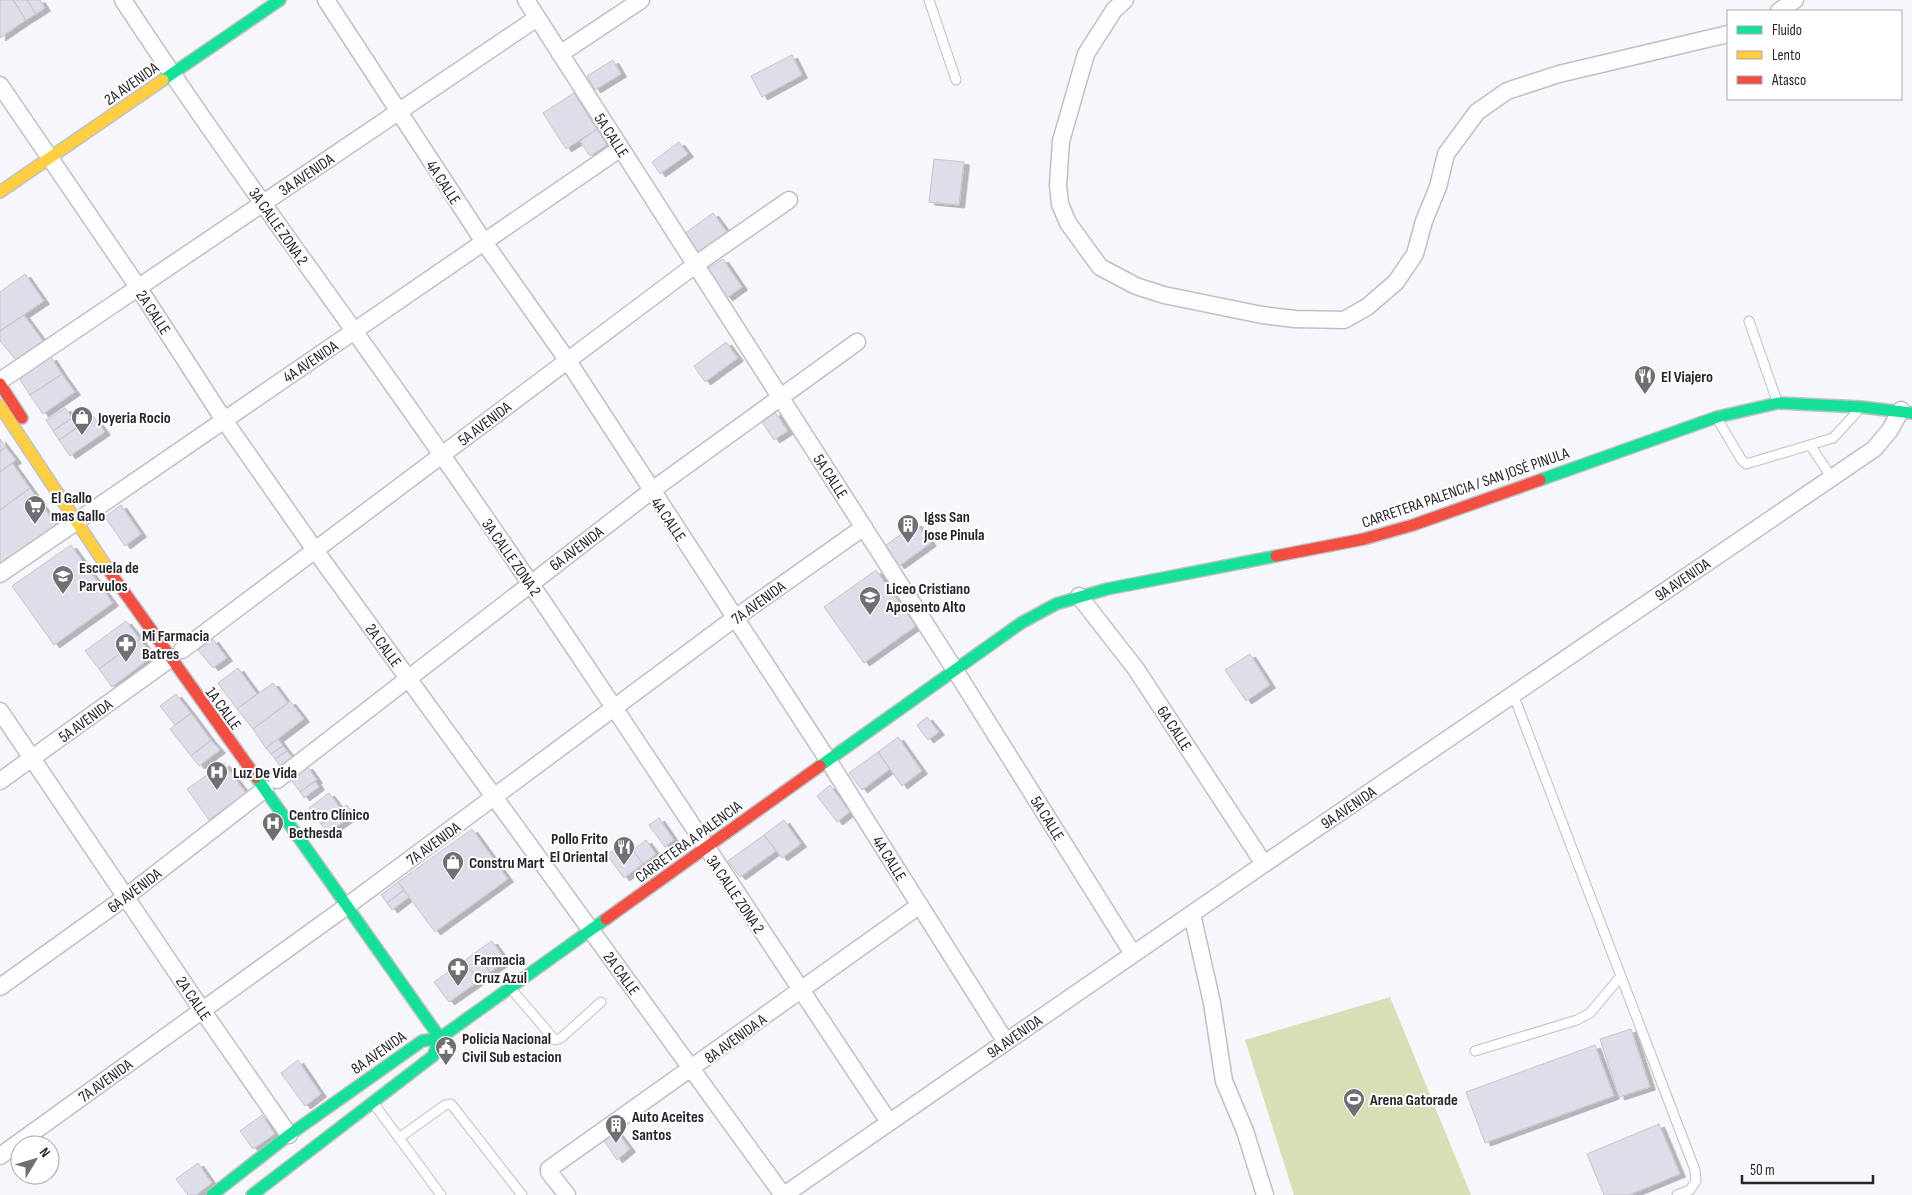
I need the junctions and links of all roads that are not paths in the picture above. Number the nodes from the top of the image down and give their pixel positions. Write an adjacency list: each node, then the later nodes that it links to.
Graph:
1 (123, 0): 13 (street, 3A CALLE ZONA 2)
2 (280, 0): 13 (main road, 2A AVENIDA)
3 (326, 0): 16 (street, 4A CALLE)
4 (526, 0): 10 (street, 5A CALLE)
5 (641, 0): 12 (street)
6 (929, 0): 14 (lane)
7 (1125, 0): 11 (street)
8 (1794, 0): 9 (street)
9 (1780, 10)
10 (537, 18): 12 (street, 5A CALLE); 16 (street, 3A AVENIDA)
11 (1727, 34)
12 (560, 54): 17 (street, 5A CALLE)
13 (172, 74): 18 (main road, 2A AVENIDA); 21 (street, 3A CALLE ZONA 2)
14 (956, 80)
15 (0, 85): 18 (street, 2A CALLE)
16 (398, 112): 21 (street, 3A AVENIDA); 22 (street, 4A CALLE)
17 (621, 148): 22 (street, 4A AVENIDA); 23 (street, 5A CALLE)
18 (49, 159): 19 (main road, 2A AVENIDA); 24 (street, 2A CALLE)
19 (0, 192)
20 (790, 200): 23 (street, 5A AVENIDA)
21 (263, 203): 24 (street, 3A AVENIDA); 26 (street, 3A CALLE ZONA 2)
22 (484, 242): 26 (street, 4A AVENIDA); 28 (street, 4A CALLE)
23 (696, 265): 28 (street, 5A AVENIDA); 30 (street, 5A CALLE)
24 (138, 287): 29 (street, 3A AVENIDA); 36 (street, 2A CALLE)
25 (1749, 321): 31 (lane)
26 (353, 332): 36 (street, 4A AVENIDA); 38 (street, 3A CALLE ZONA 2)
27 (856, 342): 30 (street, 6A AVENIDA)
28 (568, 361): 38 (street, 5A AVENIDA); 40 (street, 4A CALLE)
29 (0, 382): 41 (main road, 1A CALLE)
30 (780, 396): 40 (street, 6A AVENIDA); 42 (street, 5A CALLE)
31 (1778, 403): 33 (main road, CARRETERA PALENCIA / SAN JOSÉ PINULA); 35 (main road, CARRETERA PALENCIA / SAN JOSÉ PINULA)
32 (0, 406): 41 (main road, 1A CALLE)
33 (1861, 407): 34 (main road, CARRETERA PALENCIA / SAN JOSÉ PINULA); 37 (lane)
34 (1907, 412): 39 (street, 9A AVENIDA)
35 (1717, 417): 37 (lane); 47 (main road, CARRETERA PALENCIA / SAN JOSÉ PINULA)
36 (224, 420): 41 (street, 4A AVENIDA); 43 (street, 2A CALLE)
37 (1810, 445): 39 (lane)
38 (442, 455): 43 (street, 5A AVENIDA); 46 (street, 3A CALLE ZONA 2)
39 (1832, 478): 52 (street, 9A AVENIDA)
40 (651, 492): 46 (street, 6A AVENIDA); 48 (street, 4A CALLE)
41 (79, 519): 44 (main road, 1A CALLE); 45 (street, 4A AVENIDA); 49 (main road, 1A CALLE)
42 (864, 528): 48 (street, 7A AVENIDA); 50 (street, 5A CALLE)
43 (315, 550): 49 (street, 5A AVENIDA); 51 (street, 2A CALLE)
44 (124, 571)
45 (0, 574)
46 (530, 583): 51 (street, 6A AVENIDA); 53 (street, 3A CALLE ZONA 2)
47 (1079, 596): 50 (main road, CARRETERA PALENCIA / SAN JOSÉ PINULA); 61 (street, 6A CALLE)
48 (735, 618): 53 (street, 7A AVENIDA); 56 (street, 4A CALLE)
49 (179, 652): 55 (street, 5A AVENIDA); 58 (main road, 1A CALLE)
50 (955, 670): 56 (main road, CARRETERA A PALENCIA); 67 (street, 5A CALLE)
51 (408, 679): 58 (street, 6A AVENIDA); 59 (street, 2A CALLE)
52 (1513, 694): 61 (street, 9A AVENIDA); 68 (lane)
53 (616, 709): 59 (street, 7A AVENIDA); 60 (street, 3A CALLE ZONA 2)
54 (0, 711): 55 (street, 2A CALLE)
55 (32, 758): 57 (street, 5A AVENIDA); 62 (street, 2A CALLE)
56 (828, 760): 60 (main road, CARRETERA A PALENCIA); 64 (street, 4A CALLE)
57 (0, 781)
58 (274, 782): 62 (street, 6A AVENIDA); 63 (main road, 1A CALLE)
59 (496, 797): 63 (street, 7A AVENIDA); 66 (street, 2A CALLE)
60 (705, 848): 66 (main road, CARRETERA A PALENCIA); 71 (street, 3A CALLE ZONA 2)
61 (1264, 864): 65 (street, 9A AVENIDA)
62 (126, 896): 69 (street, 6A AVENIDA); 73 (street, 2A CALLE)
63 (356, 899): 73 (street, 7A AVENIDA); 74 (main road, 1A CALLE)
64 (920, 906): 71 (street, 8A AVENIDA A); 75 (street, 4A CALLE)
65 (1192, 914): 67 (street, 9A AVENIDA); 89 (street)
66 (591, 930): 70 (main road, CARRETERA A PALENCIA); 77 (street, 2A CALLE)
67 (1133, 954): 75 (street, 9A AVENIDA)
68 (1621, 976): 76 (lane); 90 (lane)
69 (0, 987)
70 (510, 988): 72 (lane); 74 (main road, CARRETERA A PALENCIA)
71 (801, 991): 77 (street, 8A AVENIDA A); 79 (street, 3A CALLE ZONA 2)
72 (602, 1002)
73 (202, 1010): 80 (street, 2A CALLE); 82 (street, 7A AVENIDA)
74 (440, 1038): 78 (main road); 80 (main road, 8A AVENIDA)
75 (1006, 1042): 79 (street, 9A AVENIDA)
76 (1475, 1051)
77 (692, 1069): 87 (street, 8A AVENIDA A); 88 (street, 2A CALLE)
78 (374, 1104): 81 (lane); 84 (main road)
79 (889, 1122): 88 (street, 9A AVENIDA)
80 (289, 1135): 83 (main road, 8A AVENIDA)
81 (399, 1138): 85 (lane); 86 (lane)
82 (0, 1156)
83 (212, 1195)
84 (252, 1195)
85 (442, 1195)
86 (522, 1195)
87 (566, 1195)
88 (783, 1195)
89 (1265, 1195)
90 (1677, 1195)

